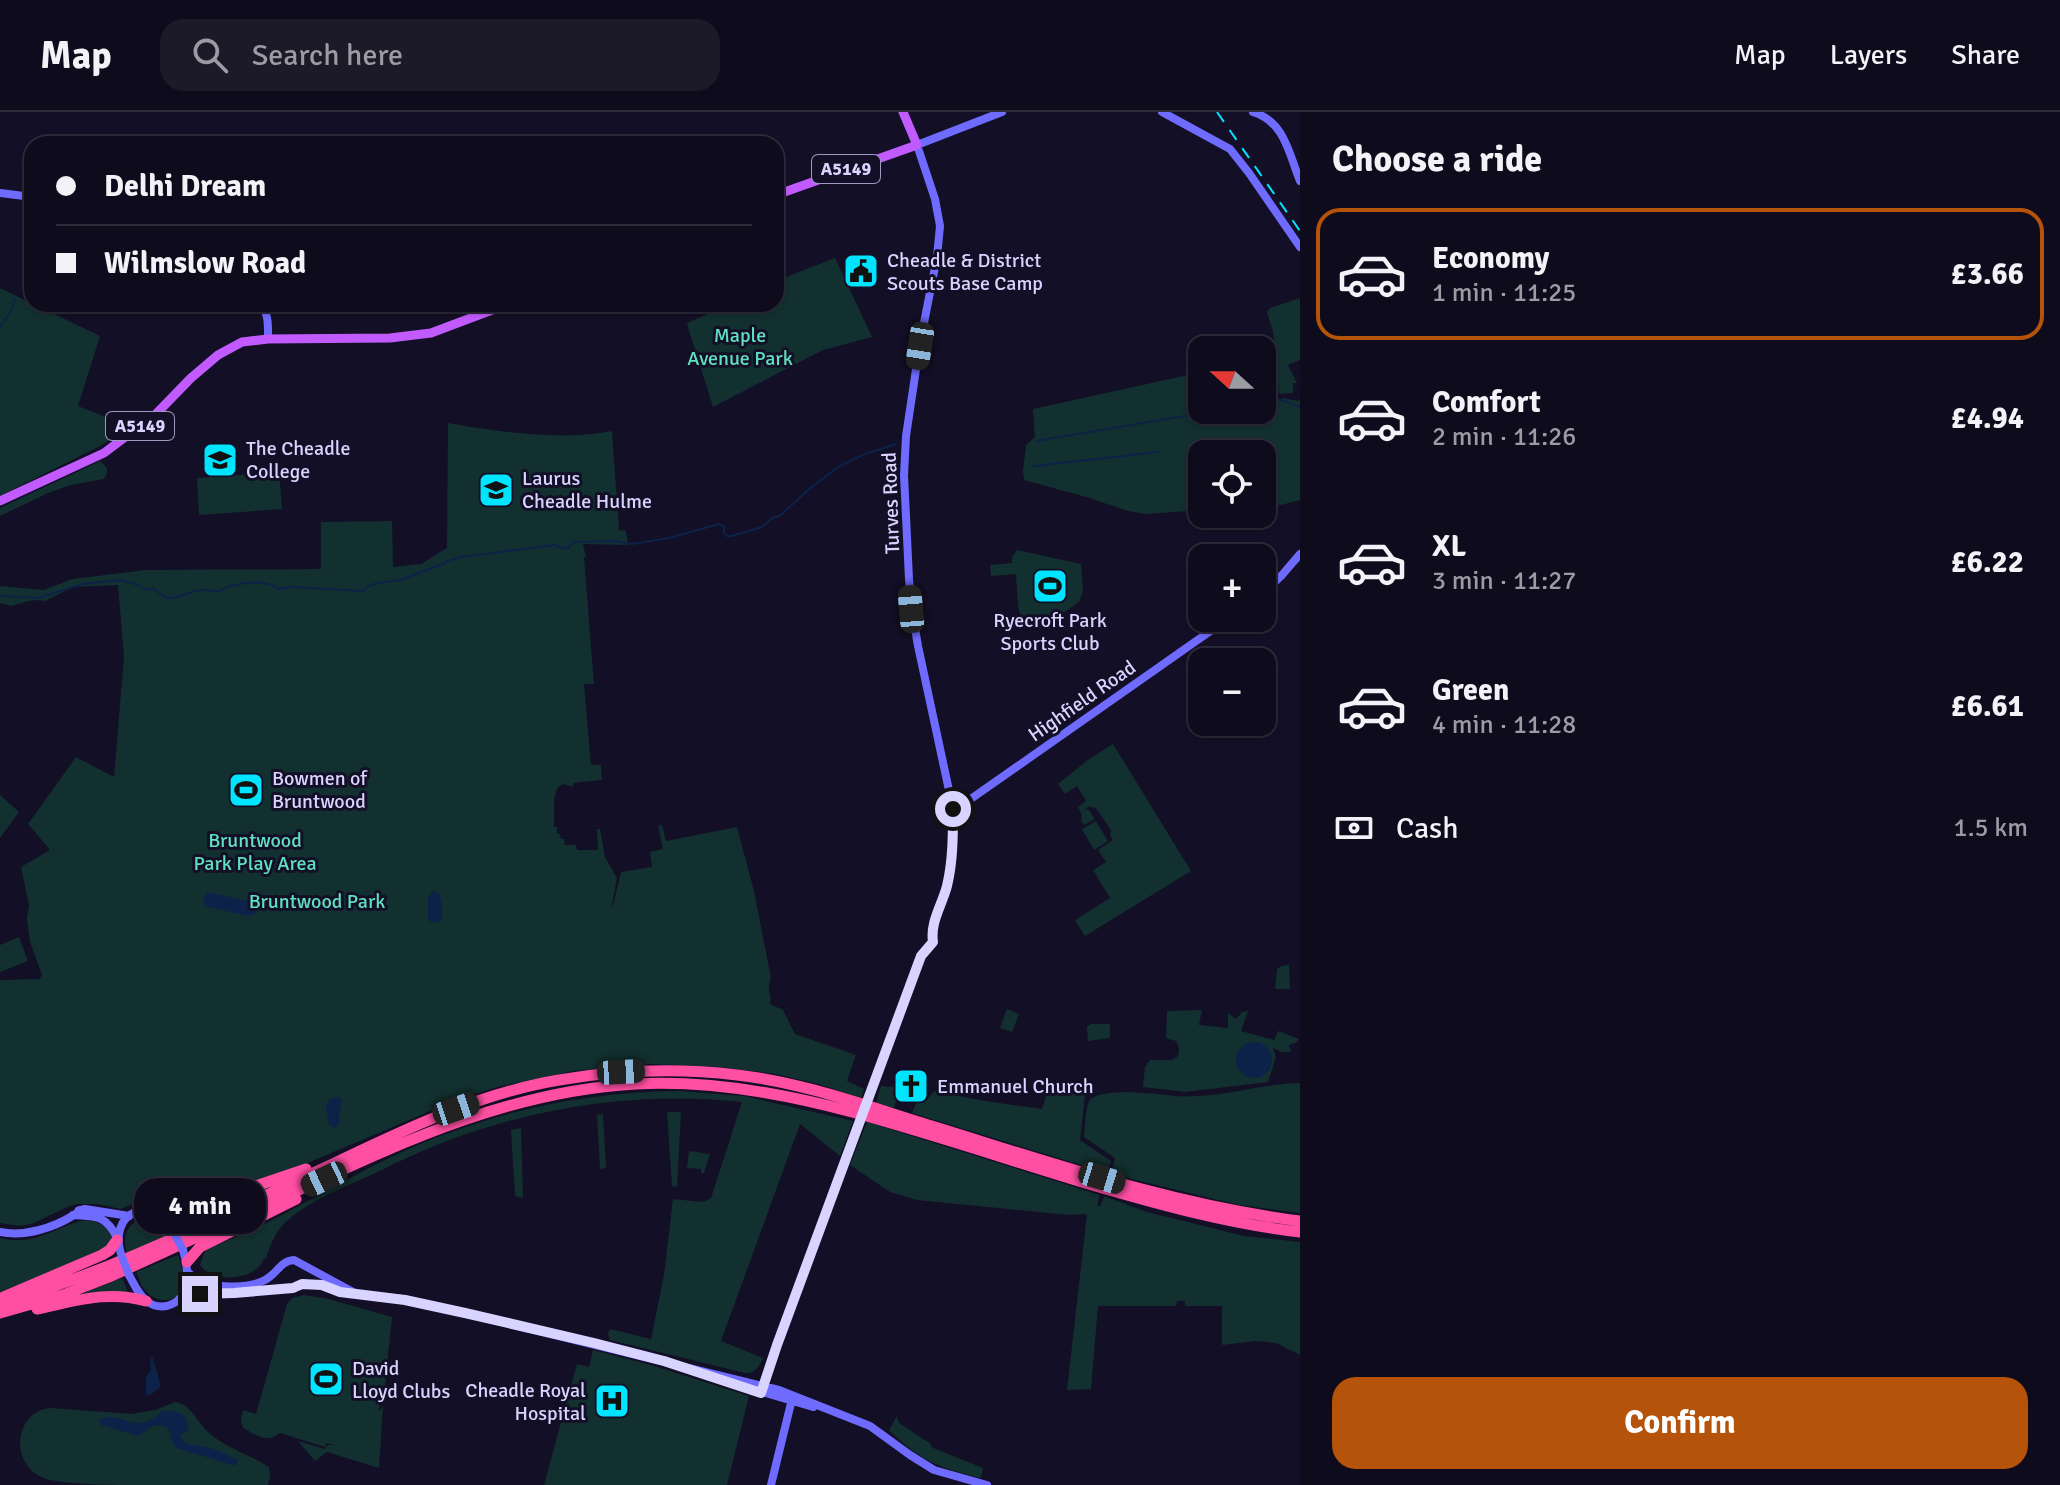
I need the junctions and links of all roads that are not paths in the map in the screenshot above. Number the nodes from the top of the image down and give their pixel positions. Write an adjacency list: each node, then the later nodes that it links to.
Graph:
1 (903, 112): 5 (main road)
2 (1002, 112): 5 (street)
3 (1162, 112): 10 (street)
4 (1253, 112): 6 (street)
5 (917, 145): 7 (main road, A5149); 18 (street, Turves Road)
6 (1300, 181)
7 (784, 192)
8 (0, 193): 9 (street)
9 (24, 196)
10 (1300, 247)
11 (266, 312): 13 (street)
12 (487, 312): 13 (main road, A5149)
13 (268, 339): 14 (main road, A5149)
14 (0, 501)
15 (1300, 554): 16 (street)
16 (1276, 581)
17 (1209, 632): 18 (street, Highfield Road)
18 (953, 809): 38 (street, Turves Road, bridge)
19 (371, 1151): 20 (highway); 23 (highway); 25 (highway); 27 (highway); 33 (highway)
20 (154, 1212): 22 (street); 27 (street, bridge)
21 (73, 1215): 22 (street); 24 (street); 26 (street)
22 (129, 1216): 26 (street)
23 (1300, 1221)
24 (0, 1232)
25 (1300, 1232)
26 (117, 1239): 35 (highway); 36 (street, bridge)
27 (186, 1262): 29 (street); 34 (street)
28 (302, 1265): 29 (street); 30 (street); 32 (street)
29 (278, 1272): 31 (street)
30 (302, 1284): 31 (street); 32 (street)
31 (288, 1289): 34 (street)
32 (353, 1292): 39 (street)
33 (40, 1296): 35 (highway); 37 (highway)
34 (182, 1297): 36 (street)
35 (0, 1301)
36 (146, 1301): 37 (highway)
37 (0, 1314)
38 (776, 1349): 39 (street, Turves Road); 40 (street)
39 (759, 1388): 40 (street); 41 (street)
40 (779, 1390): 41 (street)
41 (792, 1398): 42 (street); 43 (street)
42 (771, 1485)
43 (987, 1485)

